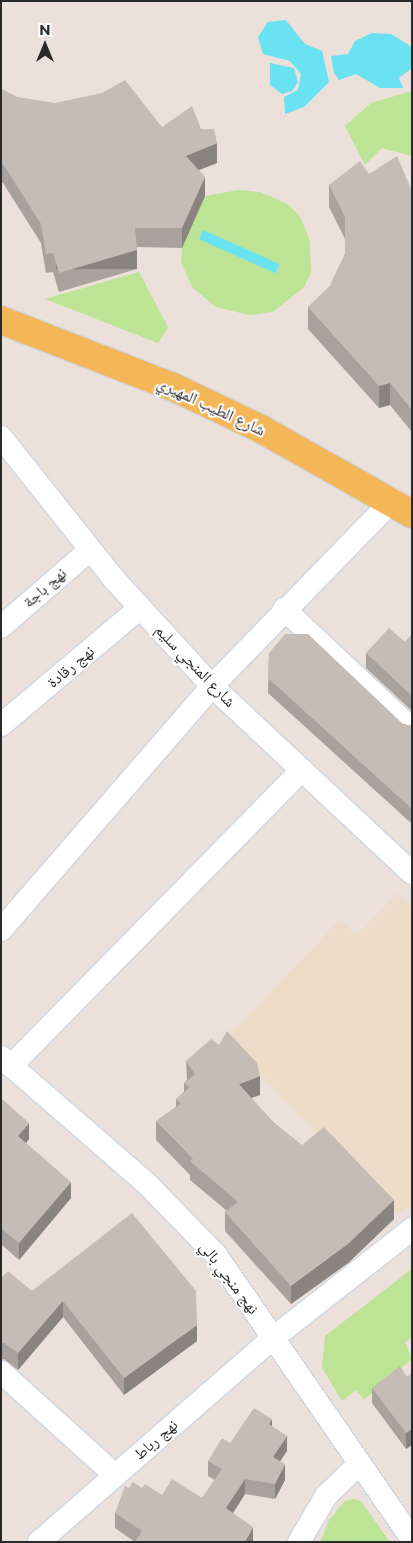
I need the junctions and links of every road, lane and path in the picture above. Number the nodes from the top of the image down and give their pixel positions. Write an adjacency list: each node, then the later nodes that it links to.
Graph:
1 (3, 326): 3 (main road, شارع الطيب المهيري)
2 (1, 437): 4 (street, شارع المنجي سليم)
3 (403, 507): 6 (street)
4 (90, 550): 5 (street, شارع المنجي سليم); 7 (street, نهج باجة)
5 (140, 608): 8 (street, شارع المنجي سليم); 9 (street, نهج رقادة)
6 (284, 609): 8 (street); 10 (street)
7 (1, 626)
8 (212, 686): 11 (street, شارع المنجي سليم); 13 (street)
9 (1, 725)
10 (412, 729)
11 (302, 770): 12 (street, شارع المنجي سليم); 14 (street)
12 (412, 874)
13 (1, 930)
14 (6, 1062): 16 (street, نهج منجي بالي)
15 (412, 1229): 16 (street, نهج رباط)
16 (274, 1338): 18 (street, نهج منجي بالي); 19 (street, نهج رباط)
17 (1, 1372): 19 (street)
18 (358, 1465): 20 (street, نهج منجي بالي); 22 (street)
19 (115, 1475): 21 (street, نهج رباط)
20 (412, 1539)
21 (39, 1542)
22 (299, 1542)

